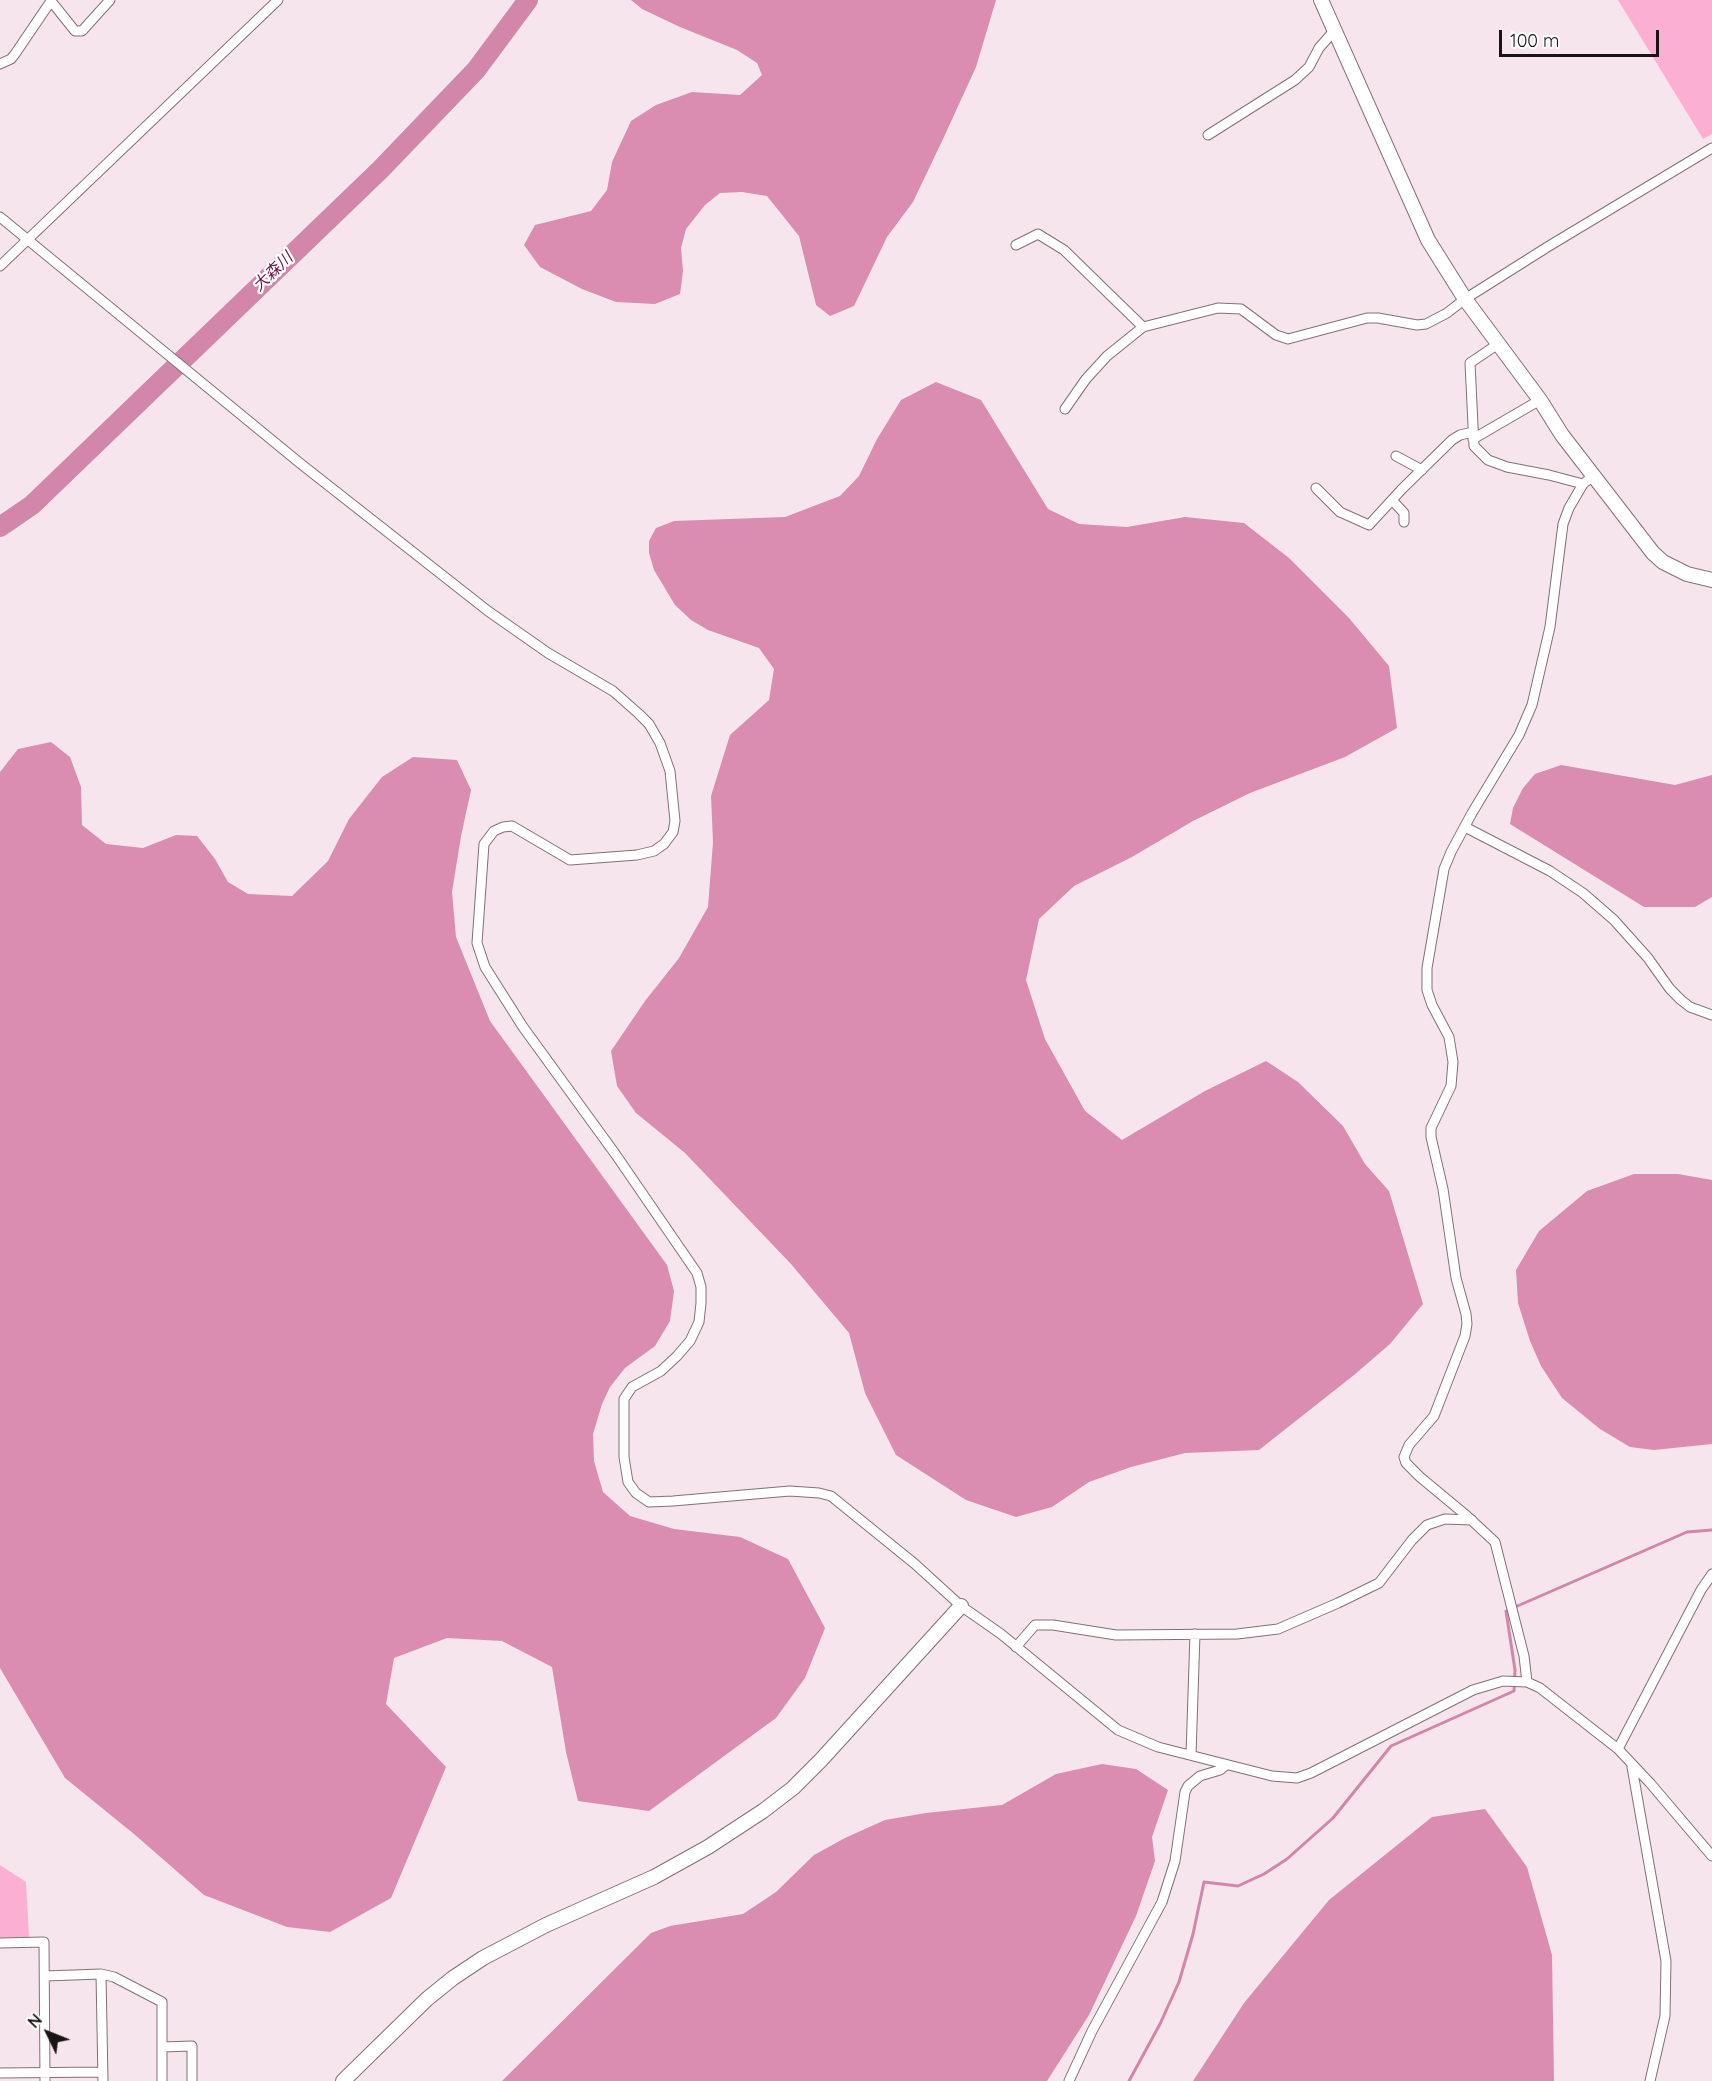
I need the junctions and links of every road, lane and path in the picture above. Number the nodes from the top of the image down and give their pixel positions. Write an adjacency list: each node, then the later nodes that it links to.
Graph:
1 (110, 0): 4 (street)
2 (278, 0): 10 (street)
3 (1321, 0): 5 (street)
4 (50, 1): 6 (street)
5 (1334, 32): 7 (street); 13 (street)
6 (0, 64)
7 (1208, 135)
8 (1712, 148): 13 (street)
9 (0, 217): 10 (street)
10 (28, 239): 12 (street); 30 (street)
11 (1016, 246): 14 (street)
12 (0, 266)
13 (1465, 299): 14 (street); 15 (street)
14 (1143, 327): 17 (street)
15 (1498, 344): 16 (street); 18 (street)
16 (1540, 400): 18 (street); 21 (street)
17 (1065, 409)
18 (1473, 436): 20 (street); 21 (street)
19 (1396, 456): 20 (street)
20 (1422, 470): 23 (street)
21 (1588, 480): 25 (street); 26 (street)
22 (1316, 488): 23 (street)
23 (1392, 500): 24 (street)
24 (1404, 522)
25 (1712, 580)
26 (1465, 827): 27 (street); 28 (street)
27 (1712, 1016)
28 (1472, 1520): 31 (street); 33 (street)
29 (1711, 1578): 34 (street)
30 (961, 1606): 32 (street); 48 (street)
31 (1195, 1635): 32 (street); 35 (street)
32 (1016, 1647): 35 (street)
33 (1527, 1682): 34 (street); 36 (street)
34 (1618, 1749): 37 (street)
35 (1191, 1755): 36 (street)
36 (1226, 1765): 49 (street)
37 (1632, 1765): 38 (street); 50 (street)
38 (1712, 1856)
39 (0, 1943): 41 (street)
40 (101, 1974): 41 (street); 42 (street); 45 (street)
41 (45, 1976): 44 (street)
42 (162, 2047): 46 (street); 47 (street)
43 (0, 2073): 44 (street)
44 (45, 2077): 45 (street)
45 (103, 2077)
46 (162, 2081)
47 (192, 2081)
48 (343, 2081)
49 (1069, 2081)
50 (1650, 2081)

